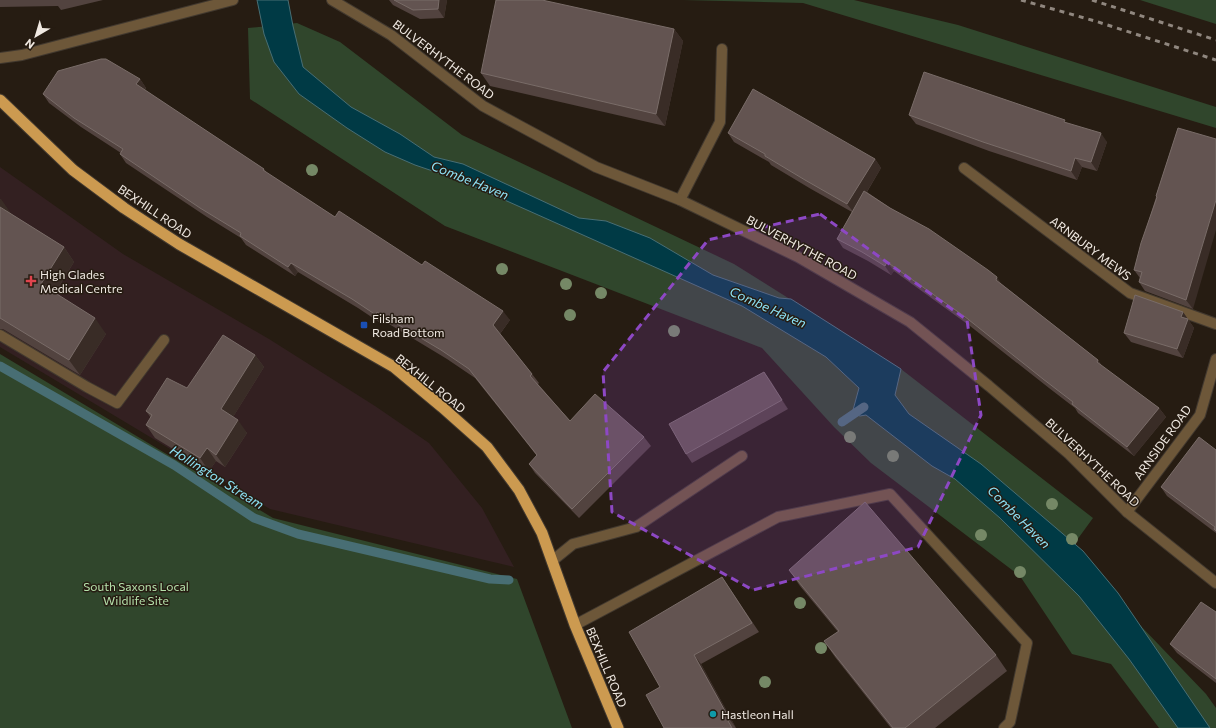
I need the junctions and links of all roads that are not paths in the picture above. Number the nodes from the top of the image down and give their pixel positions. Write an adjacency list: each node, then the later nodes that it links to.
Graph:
1 (232, 0): 4 (street)
2 (332, 0): 7 (street, BULVERHYTHE ROAD)
3 (722, 49): 7 (street)
4 (0, 58)
5 (0, 100): 14 (highway, BEXHILL ROAD)
6 (964, 168): 8 (street, ARNBURY MEWS)
7 (680, 200): 13 (street, BULVERHYTHE ROAD)
8 (1216, 324)
9 (0, 335): 10 (street)
10 (164, 340)
11 (1216, 359): 13 (street, ARNSIDE ROAD)
12 (742, 456): 14 (street)
13 (1126, 512): 15 (street, BULVERHYTHE ROAD)
14 (552, 560): 16 (highway, BEXHILL ROAD)
15 (1216, 583)
16 (576, 625): 17 (highway, BEXHILL ROAD); 18 (street)
17 (618, 728)
18 (1004, 728)

